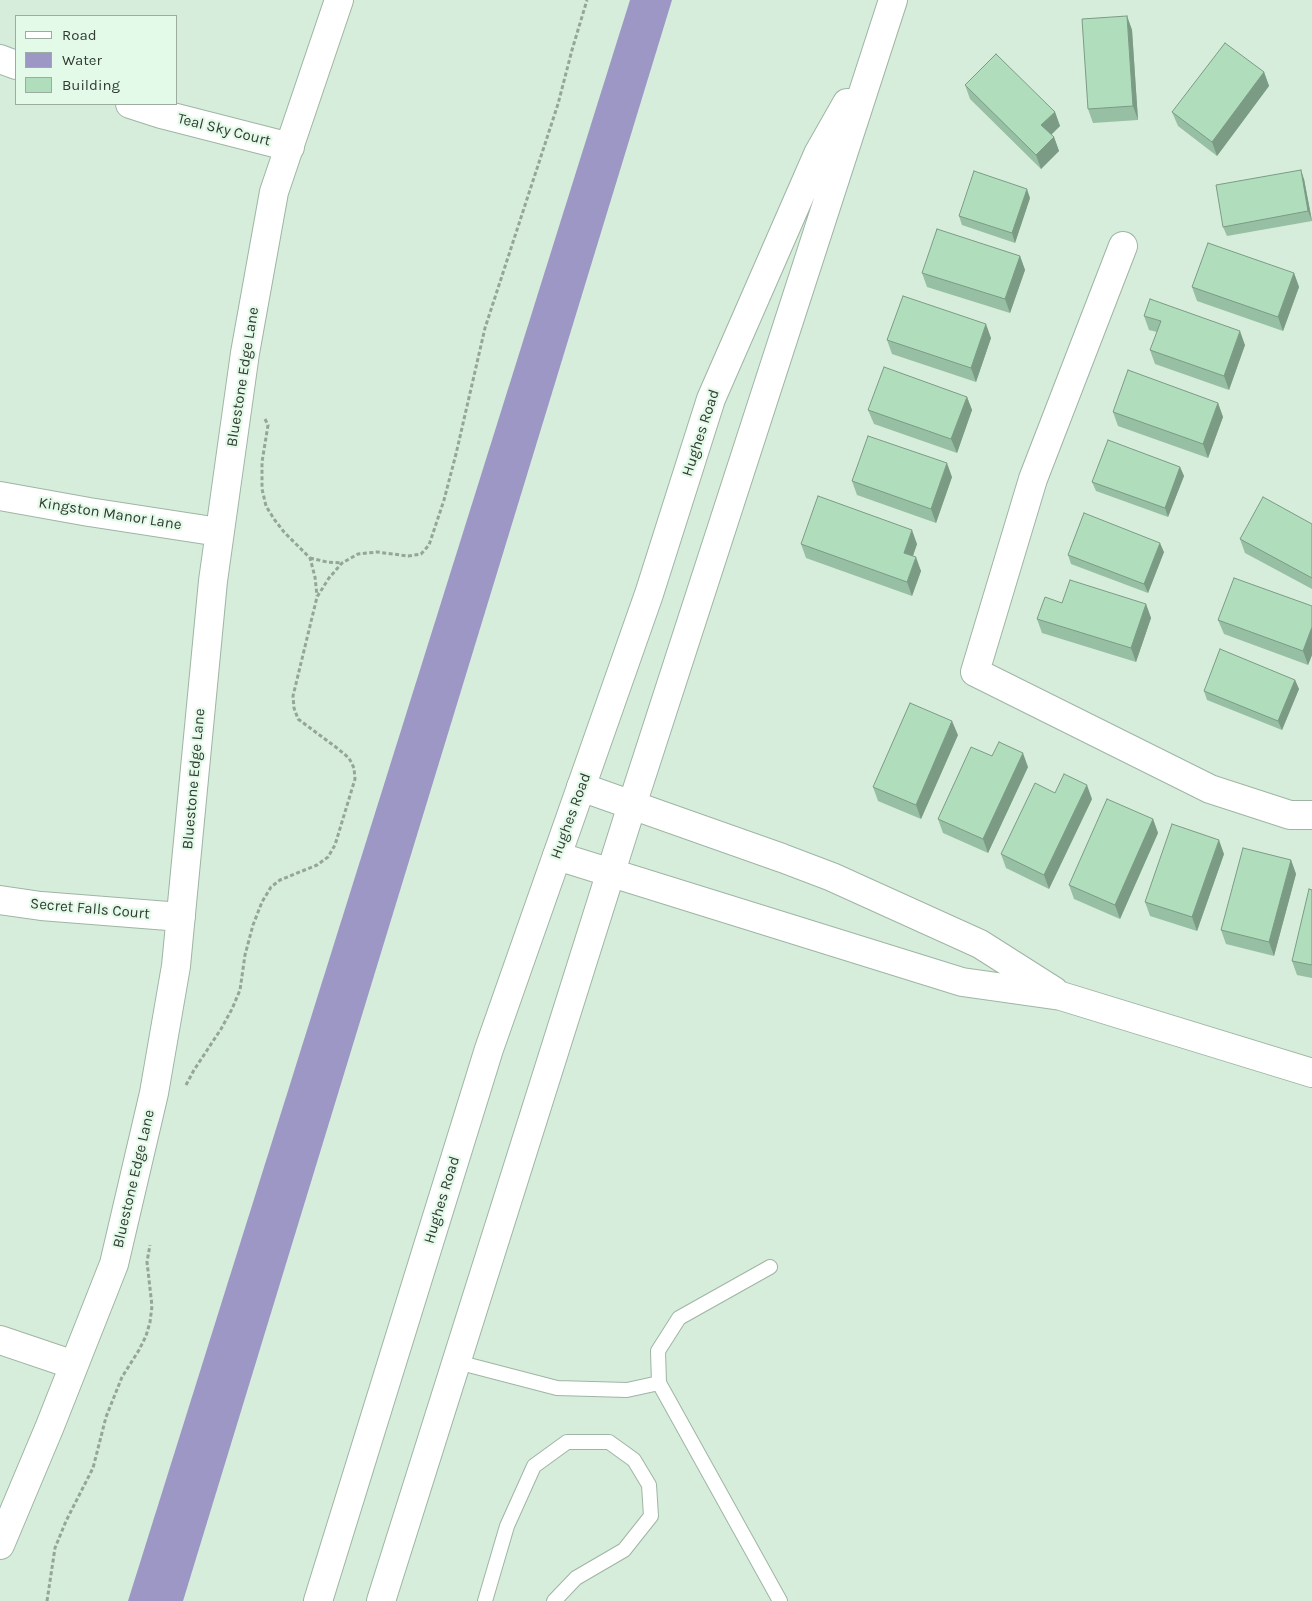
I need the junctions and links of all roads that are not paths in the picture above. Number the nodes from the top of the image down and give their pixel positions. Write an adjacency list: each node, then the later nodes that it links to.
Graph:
1 (339, 0): 7 (street, Bluestone Edge Lane)
2 (892, 0): 3 (street, Hughes Road)
3 (876, 52): 11 (street, Hughes Road); 12 (street, Hughes Road)
4 (0, 59): 5 (street)
5 (15, 65)
6 (133, 105): 7 (street, Teal Sky Court)
7 (290, 147): 10 (street, Bluestone Edge Lane)
8 (1123, 246): 13 (street)
9 (0, 496): 10 (street, Kingston Manor Lane)
10 (219, 532): 17 (street, Bluestone Edge Lane)
11 (581, 787): 12 (street); 14 (street, Hughes Road)
12 (632, 805): 15 (street, Hughes Road); 18 (street)
13 (1312, 815)
14 (557, 856): 15 (street); 26 (street, Hughes Road)
15 (611, 873): 18 (street); 22 (street, Hughes Road)
16 (0, 900): 17 (street, Secret Falls Court)
17 (181, 917): 23 (street, Bluestone Edge Lane)
18 (1061, 996): 19 (street)
19 (1312, 1073)
20 (770, 1267): 24 (lane)
21 (0, 1340): 23 (street)
22 (457, 1362): 24 (lane); 27 (street, Hughes Road)
23 (74, 1365): 25 (street, Bluestone Edge Lane)
24 (659, 1383): 30 (lane)
25 (0, 1545)
26 (318, 1601)
27 (381, 1601)
28 (485, 1601): 29 (lane)
29 (554, 1601)
30 (780, 1601)

